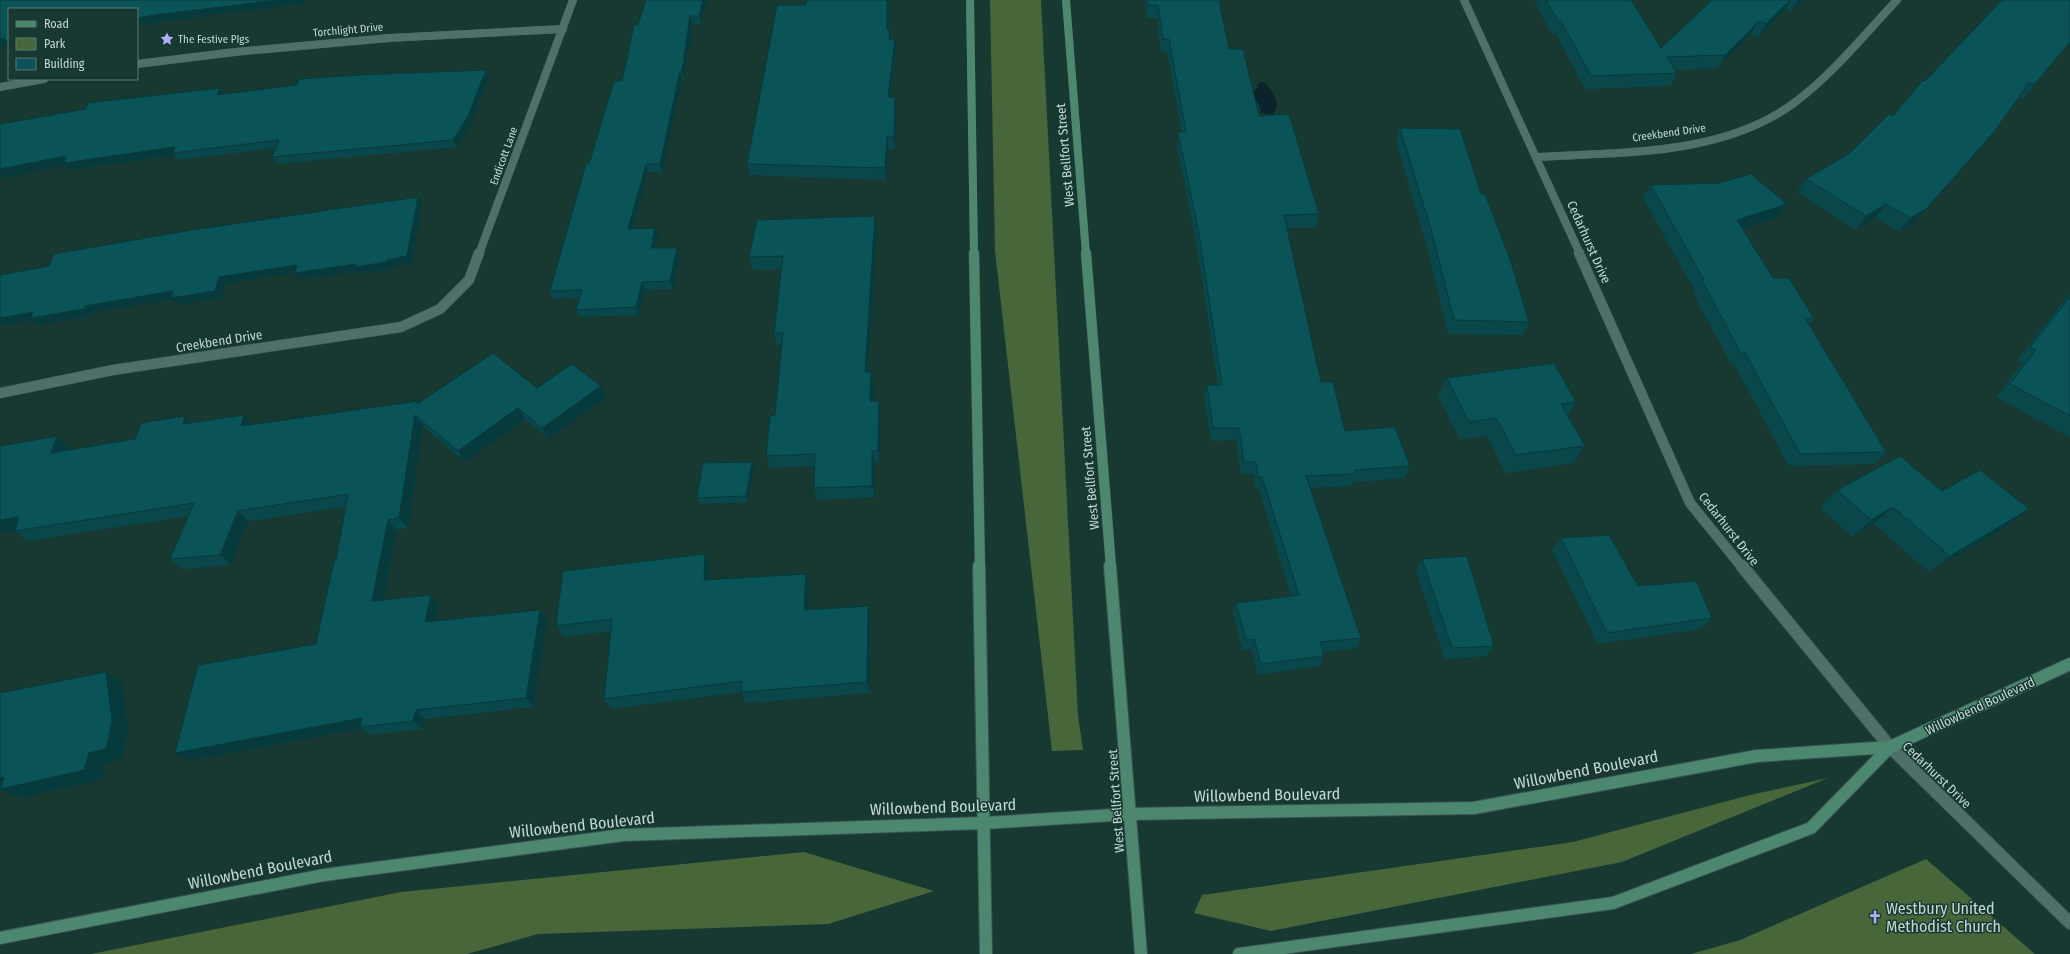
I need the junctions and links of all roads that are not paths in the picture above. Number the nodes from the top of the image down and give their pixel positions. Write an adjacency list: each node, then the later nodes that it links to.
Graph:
1 (573, 0): 6 (street, Endicott Lane)
2 (970, 0): 16 (main road)
3 (1066, 0): 15 (main road, West Bellfort Street)
4 (1464, 0): 10 (street, Cedarhurst Drive)
5 (1897, 0): 10 (street, Creekbend Drive)
6 (563, 29): 7 (street, Torchlight Drive); 11 (street, Endicott Lane)
7 (138, 64)
8 (38, 80): 9 (street)
9 (0, 87)
10 (1537, 157): 14 (street, Cedarhurst Drive)
11 (440, 309): 12 (street, Creekbend Drive)
12 (0, 393)
13 (2070, 664): 14 (main road, Willowbend Boulevard)
14 (1890, 747): 15 (main road, Willowbend Boulevard); 17 (street, Cedarhurst Drive); 21 (main road, Willowbend Boulevard)
15 (1130, 814): 16 (main road, Willowbend Boulevard); 20 (main road, West Bellfort Street)
16 (984, 823): 18 (main road, Willowbend Boulevard); 19 (main road)
17 (2070, 924)
18 (0, 938)
19 (986, 954)
20 (1141, 954)
21 (1239, 954)

